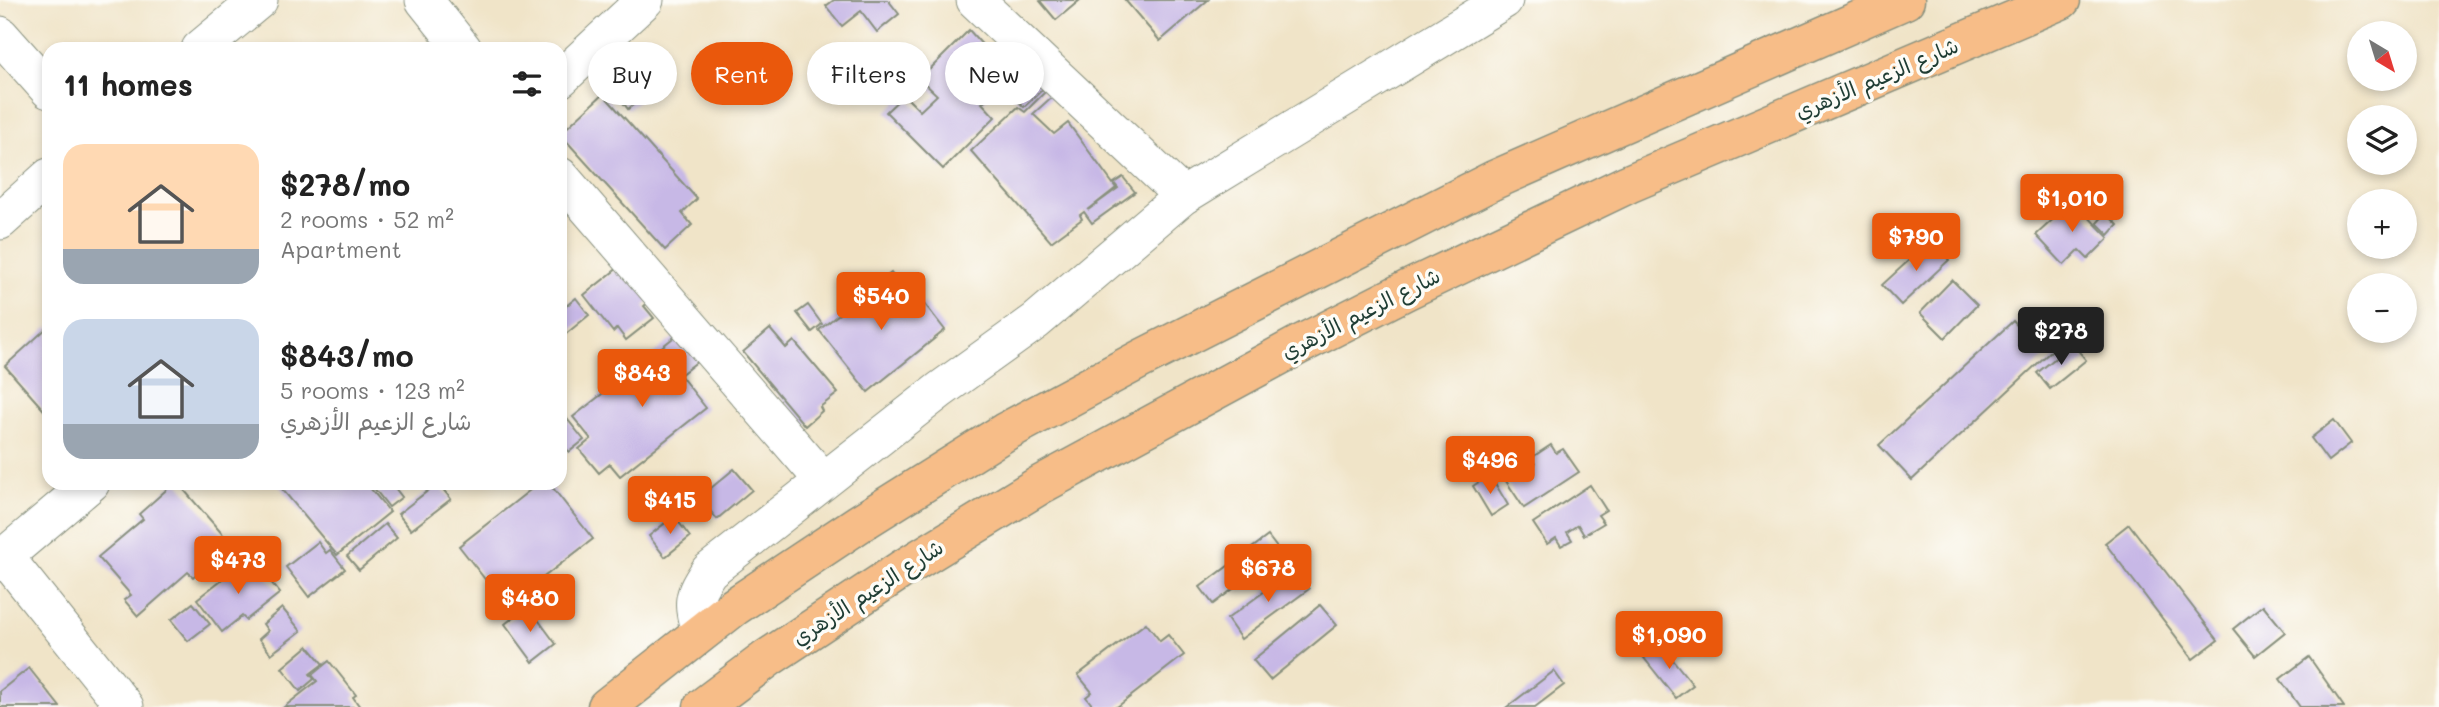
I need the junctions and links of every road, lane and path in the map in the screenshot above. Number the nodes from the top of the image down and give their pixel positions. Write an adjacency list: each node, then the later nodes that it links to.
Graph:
1 (259, 0): 9 (street)
2 (424, 0): 10 (street)
3 (645, 0): 11 (street)
4 (975, 0): 15 (street)
5 (1504, 0): 15 (street)
6 (1905, 0): 20 (main road)
7 (2062, 0): 23 (main road, شارع الزعيم الأزهري)
8 (0, 35): 12 (street)
9 (208, 42)
10 (457, 42)
11 (567, 72)
12 (42, 82)
13 (42, 183): 16 (street)
14 (567, 184): 17 (street)
15 (1183, 196): 17 (street)
16 (0, 221)
17 (823, 480): 20 (street)
18 (83, 490): 19 (street)
19 (2, 559): 21 (street)
20 (700, 633): 22 (main road)
21 (125, 707)
22 (607, 707)
23 (702, 707)

